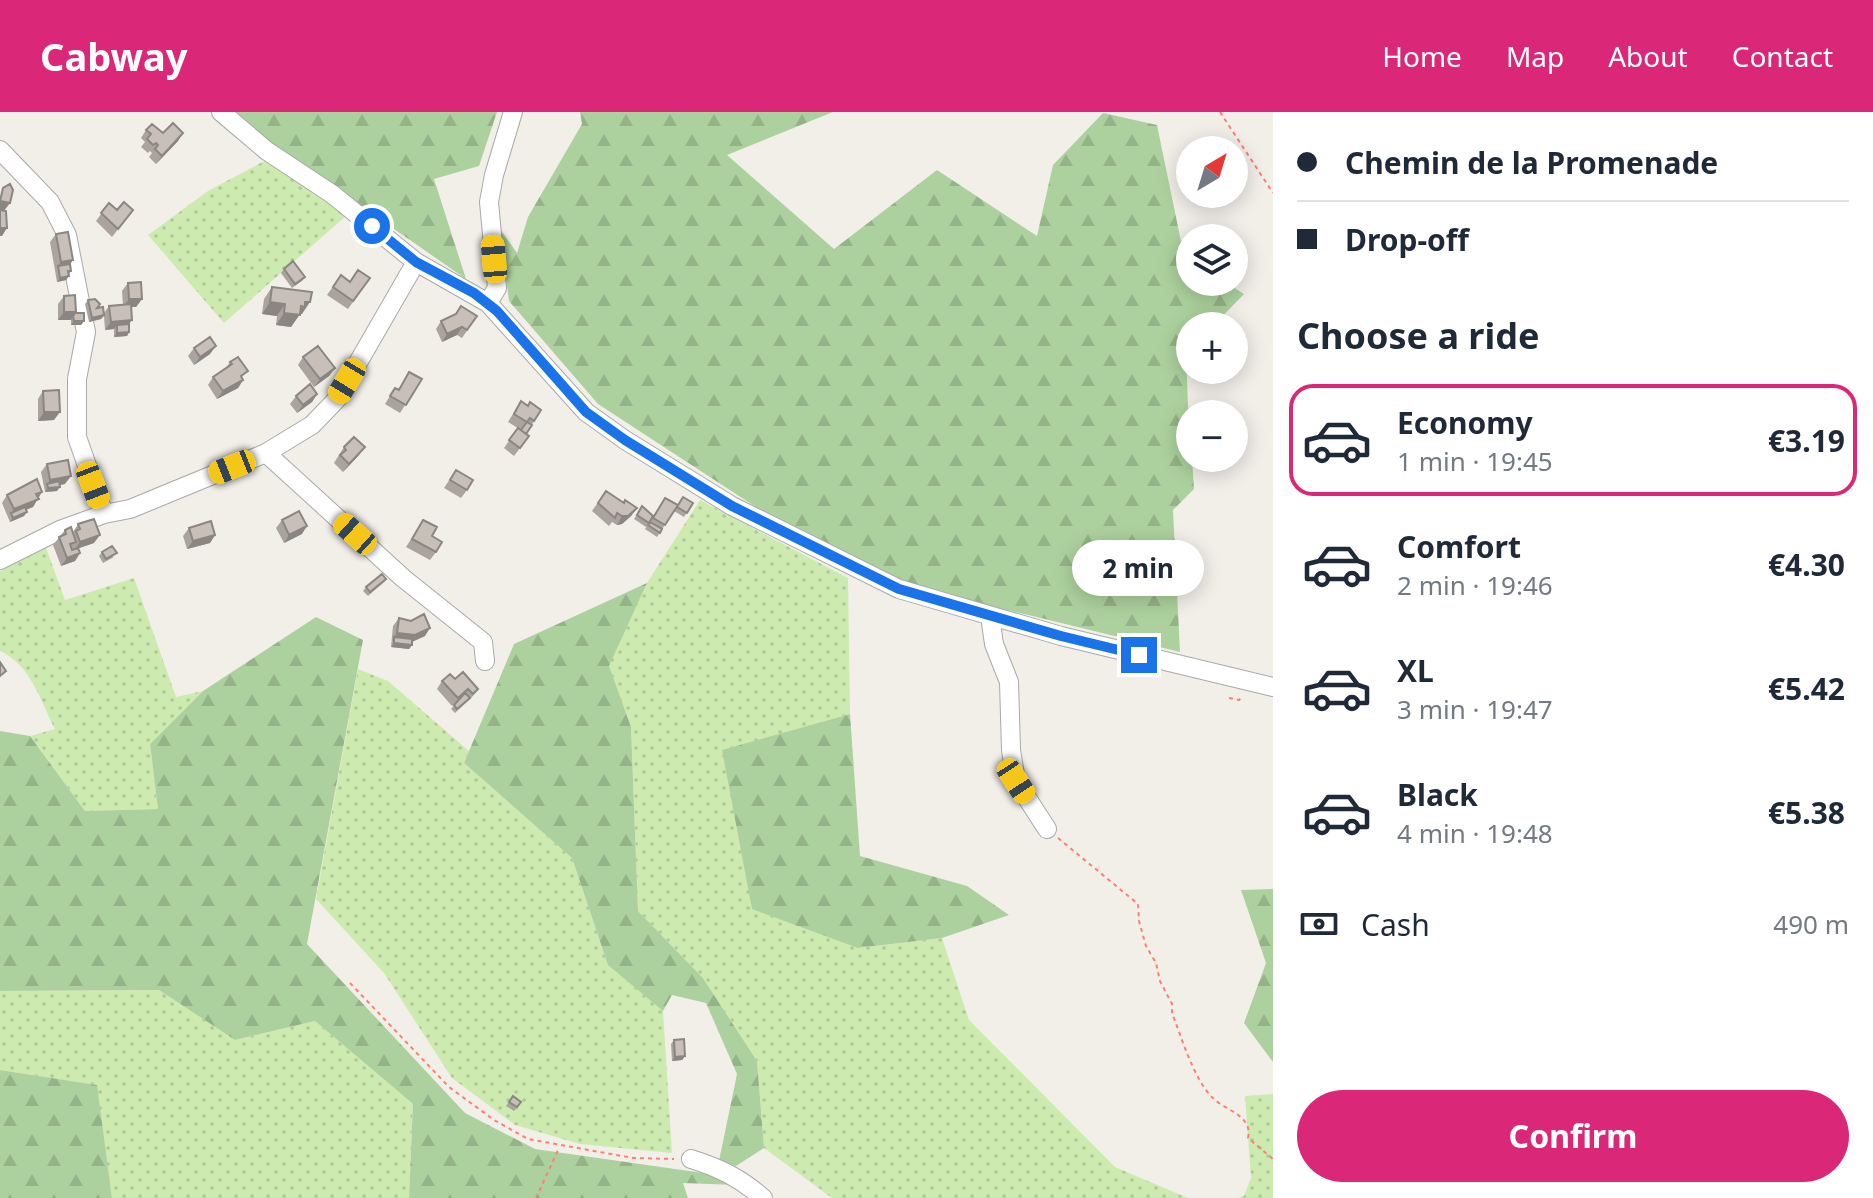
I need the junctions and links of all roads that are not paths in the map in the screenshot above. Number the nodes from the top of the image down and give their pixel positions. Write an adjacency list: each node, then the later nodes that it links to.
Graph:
1 (221, 112): 4 (street)
2 (513, 112): 5 (street)
3 (0, 150): 7 (street)
4 (416, 262): 5 (street); 6 (street)
5 (488, 303): 9 (street)
6 (266, 453): 7 (street); 10 (street)
7 (104, 514): 8 (street)
8 (0, 560)
9 (990, 616): 11 (street); 12 (street)
10 (485, 661)
11 (1273, 687)
12 (1047, 829)
13 (691, 1159): 14 (street)
14 (763, 1198)

